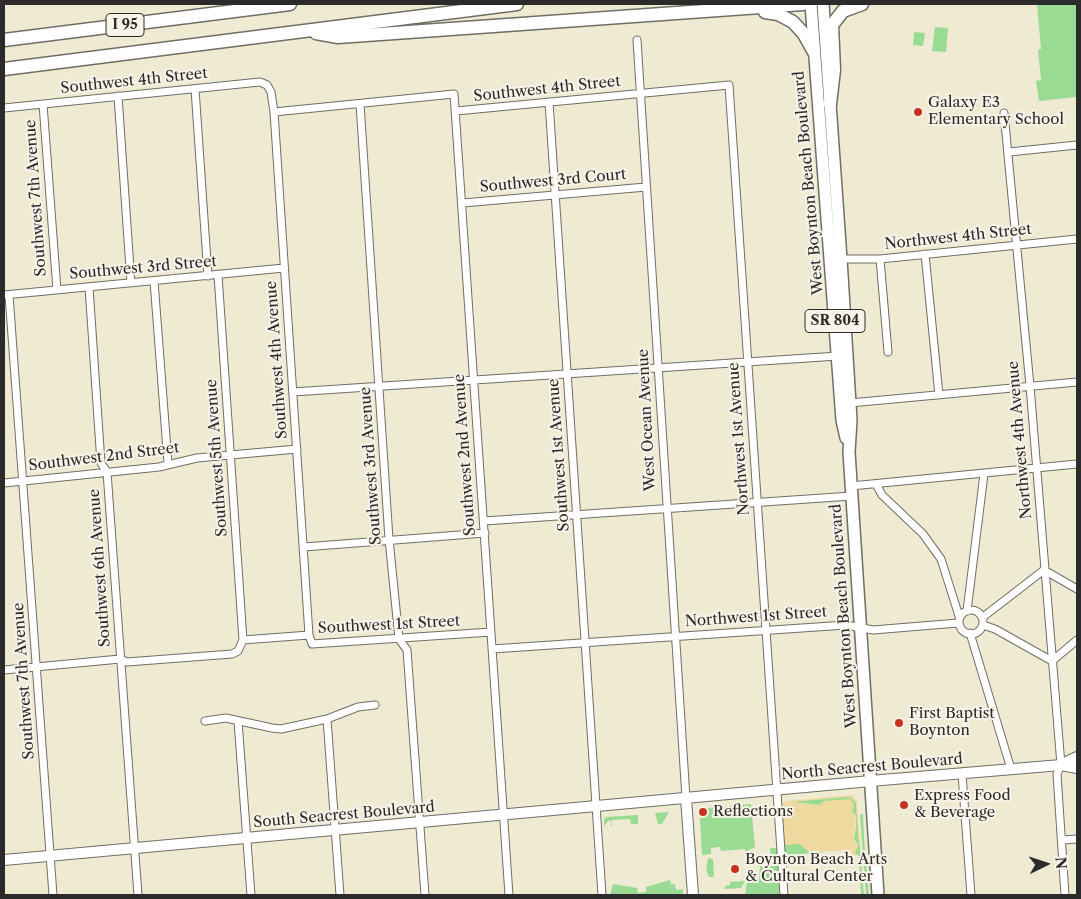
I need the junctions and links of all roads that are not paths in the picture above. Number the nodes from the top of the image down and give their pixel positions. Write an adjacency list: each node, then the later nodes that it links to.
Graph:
1 (264, 4): 10 (highway)
2 (290, 4): 10 (highway, I 95)
3 (517, 4): 12 (highway, I 95)
4 (803, 4): 11 (highway)
5 (811, 4): 15 (main road, West Boynton Beach Boulevard / SR 804)
6 (823, 4): 25 (main road, West Boynton Beach Boulevard / SR 804)
7 (843, 4): 8 (highway)
8 (851, 4)
9 (862, 4): 25 (highway)
10 (247, 9): 13 (highway, I 95)
11 (725, 10): 12 (highway); 15 (highway)
12 (306, 31): 16 (highway, I 95)
13 (4, 40)
14 (637, 40): 20 (street, West Ocean Avenue)
15 (814, 52): 33 (main road, West Boynton Beach Boulevard / SR 804)
16 (4, 69)
17 (267, 85): 18 (street, Southwest 4th Street); 28 (street, Southwest 4th Avenue)
18 (195, 89): 21 (street, Southwest 4th Street); 43 (street)
19 (454, 94): 24 (street, Southwest 4th Street); 27 (street, Southwest 2nd Avenue)
20 (640, 94): 22 (street, Southwest 4th Street); 32 (street, West Ocean Avenue); 51 (street, Northwest 1st Avenue)
21 (118, 96): 23 (street, Southwest 4th Street); 45 (street)
22 (549, 102): 27 (street, Southwest 4th Street); 34 (street, Southwest 1st Avenue)
23 (43, 104): 26 (street, Southwest 4th Street); 47 (street, Southwest 7th Avenue)
24 (360, 104): 28 (street, Southwest 4th Street); 56 (street, Southwest 3rd Avenue)
25 (830, 104): 39 (main road, West Boynton Beach Boulevard / SR 804)
26 (4, 108)
27 (456, 111): 35 (street, Southwest 2nd Avenue)
28 (274, 112): 41 (street, Southwest 4th Avenue)
29 (1004, 112): 31 (street, Northwest 4th Avenue)
30 (1077, 145): 31 (street)
31 (1009, 152): 37 (street, Northwest 4th Avenue)
32 (646, 187): 34 (street, Southwest 3rd Court); 52 (street, West Ocean Avenue)
33 (825, 193): 39 (main road); 50 (main road, West Boynton Beach Boulevard / SR 804)
34 (555, 195): 35 (street, Southwest 3rd Court); 53 (street, Southwest 1st Avenue)
35 (463, 203): 54 (street, Southwest 2nd Avenue)
36 (1077, 239): 37 (street, Northwest 4th Street)
37 (1016, 245): 38 (street, Northwest 4th Street); 57 (street, Northwest 4th Avenue)
38 (925, 254): 40 (street, Northwest 4th Street); 59 (street)
39 (841, 259): 40 (street, Northwest 4th Street); 60 (main road, West Boynton Beach Boulevard / SR 804)
40 (880, 259): 49 (street)
41 (284, 268): 42 (street, Southwest 3rd Street); 58 (street, Southwest 4th Avenue)
42 (218, 275): 43 (street, Southwest 3rd Street); 63 (street, Southwest 5th Avenue)
43 (208, 276): 44 (street, Southwest 3rd Street)
44 (154, 281): 45 (street, Southwest 3rd Street); 64 (street)
45 (132, 283): 46 (street, Southwest 3rd Street)
46 (89, 287): 47 (street, Southwest 3rd Street); 67 (street, Southwest 6th Avenue)
47 (56, 290): 48 (street, Southwest 3rd Street)
48 (6, 295): 69 (street, Southwest 7th Avenue)
49 (888, 352)
50 (838, 356): 51 (street); 62 (main road, West Boynton Beach Boulevard / SR 804)
51 (748, 360): 52 (street); 73 (street, Northwest 1st Avenue)
52 (658, 367): 53 (street); 74 (street, West Ocean Avenue)
53 (568, 373): 54 (street); 75 (street, Southwest 1st Avenue)
54 (474, 379): 56 (street); 76 (street, Southwest 2nd Avenue)
55 (1077, 382): 57 (street)
56 (379, 384): 58 (street); 78 (street, Southwest 3rd Avenue)
57 (1030, 386): 59 (street); 66 (street, Northwest 4th Avenue)
58 (293, 392): 61 (street, Southwest 4th Avenue)
59 (939, 395): 60 (street)
60 (850, 403): 62 (main road, West Boynton Beach Boulevard / SR 804)
61 (297, 449): 63 (street, Southwest 2nd Street); 79 (street, Southwest 4th Avenue)
62 (848, 449): 72 (main road, West Boynton Beach Boulevard / SR 804)
63 (231, 456): 64 (street, Southwest 2nd Street); 92 (street, Southwest 5th Avenue)
64 (168, 463): 67 (street, Southwest 2nd Street)
65 (1077, 464): 66 (street)
66 (1036, 468): 68 (street); 80 (street, Northwest 4th Avenue)
67 (107, 472): 69 (street, Southwest 2nd Street); 96 (street, Southwest 6th Avenue)
68 (984, 474): 71 (street); 82 (street)
69 (22, 481): 70 (street, Southwest 2nd Street); 98 (street, Southwest 7th Avenue)
70 (4, 482)
71 (876, 484): 72 (street); 83 (street)
72 (851, 491): 73 (street); 85 (main road, West Boynton Beach Boulevard / SR 804)
73 (757, 502): 74 (street); 86 (street, Northwest 1st Avenue)
74 (666, 509): 75 (street); 90 (street, West Ocean Avenue)
75 (576, 514): 76 (street); 94 (street, Southwest 1st Avenue)
76 (484, 521): 77 (street, Southwest 2nd Avenue)
77 (484, 533): 78 (street); 87 (street, Southwest 2nd Avenue)
78 (389, 539): 79 (street); 91 (street, Southwest 3rd Avenue)
79 (304, 547): 89 (street, Southwest 4th Avenue)
80 (1044, 570): 81 (street); 84 (street); 97 (street, Northwest 4th Avenue)
81 (1077, 589)
82 (967, 610): 83 (street); 84 (street)
83 (958, 620): 85 (street, Northwest 1st Street); 88 (street)
84 (983, 621): 88 (street); 97 (street)
85 (860, 628): 86 (street, Northwest 1st Street); 109 (main road, West Boynton Beach Boulevard / SR 804)
86 (766, 630): 90 (street, Northwest 1st Street); 110 (street, Northwest 1st Avenue)
87 (491, 632): 91 (street, Southwest 1st Street); 95 (street, Southwest 2nd Avenue)
88 (970, 634): 107 (street)
89 (309, 636): 91 (street, Southwest 1st Street); 92 (street, Southwest 1st Street)
90 (675, 636): 94 (street); 111 (street, West Ocean Avenue)
91 (399, 639): 114 (street, Southwest 3rd Avenue)
92 (242, 640): 96 (street)
93 (1077, 640): 97 (street)
94 (584, 644): 95 (street); 112 (street, Southwest 1st Avenue)
95 (492, 649): 113 (street, Southwest 2nd Avenue)
96 (120, 659): 98 (street); 119 (street, Southwest 6th Avenue)
97 (1052, 661): 105 (street, Northwest 4th Avenue)
98 (37, 666): 99 (street); 120 (street, Southwest 7th Avenue)
99 (4, 670)
100 (375, 705): 101 (street)
101 (327, 719): 103 (street); 115 (street)
102 (205, 721): 103 (street)
103 (238, 721): 116 (street)
104 (1077, 757): 105 (street, North Seacrest Boulevard)
105 (1061, 765): 106 (street, North Seacrest Boulevard); 107 (street, North Seacrest Boulevard); 117 (street, Northwest 4th Avenue)
106 (1077, 768)
107 (1011, 770): 108 (street, North Seacrest Boulevard)
108 (962, 774): 109 (street, North Seacrest Boulevard); 132 (street)
109 (870, 781): 110 (street, North Seacrest Boulevard); 131 (main road, SR 804)
110 (777, 790): 111 (street, North Seacrest Boulevard); 130 (street, Northwest 1st Avenue)
111 (686, 798): 112 (street, South Seacrest Boulevard); 129 (street)
112 (595, 806): 113 (street, South Seacrest Boulevard); 128 (street, Southwest 1st Avenue)
113 (504, 815): 114 (street, South Seacrest Boulevard); 127 (street, Southwest 2nd Avenue)
114 (420, 823): 115 (street, South Seacrest Boulevard); 126 (street, Southwest 3rd Avenue)
115 (335, 831): 116 (street, South Seacrest Boulevard); 125 (street)
116 (247, 839): 119 (street, South Seacrest Boulevard); 124 (street)
117 (1062, 840): 118 (street); 133 (street, Northwest 4th Avenue)
118 (1077, 840)
119 (134, 849): 120 (street, South Seacrest Boulevard); 123 (street, Southwest 6th Avenue)
120 (50, 856): 121 (street, South Seacrest Boulevard); 122 (street, Southwest 7th Avenue)
121 (4, 860)
122 (53, 895)
123 (138, 895)
124 (251, 895)
125 (340, 895)
126 (425, 895)
127 (510, 895)
128 (602, 895)
129 (693, 895)
130 (784, 895)
131 (878, 895)
132 (971, 895)
133 (1065, 895)

